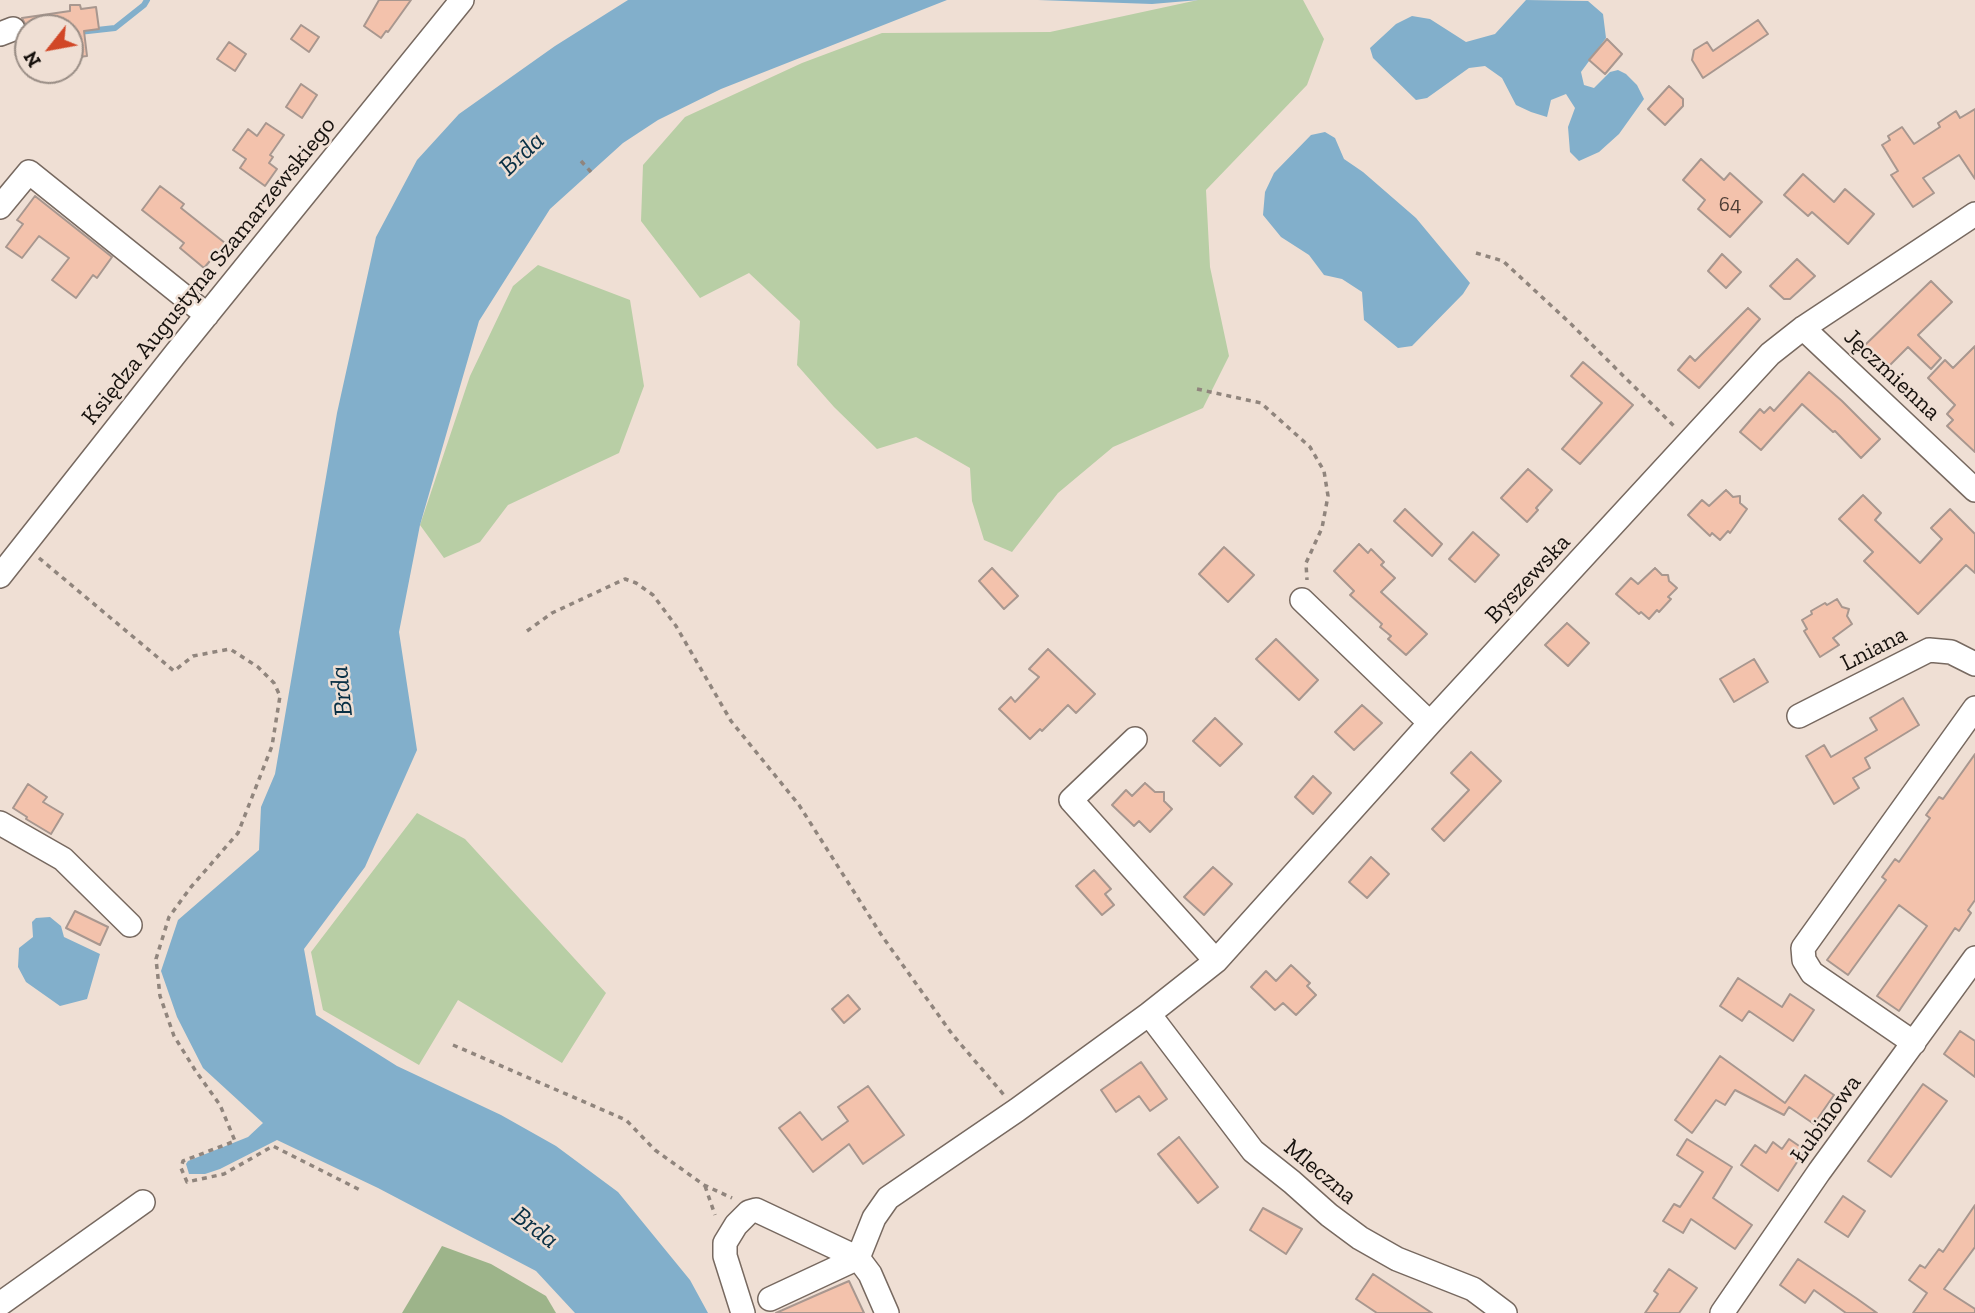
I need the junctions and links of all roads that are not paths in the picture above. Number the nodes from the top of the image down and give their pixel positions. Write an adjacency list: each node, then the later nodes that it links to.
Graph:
1 (462, 0): 4 (street, Księdza Augustyna Szamarzewskiego)
2 (0, 207): 4 (street)
3 (1975, 214): 5 (street, Byszewska)
4 (207, 315): 7 (street, Księdza Augustyna Szamarzewskiego)
5 (1803, 328): 6 (street, Jęczmienna); 12 (street, Byszewska)
6 (1975, 490)
7 (0, 576)
8 (1305, 603): 12 (street)
9 (1975, 664): 11 (street, Lniana)
10 (1975, 708): 19 (street)
11 (1799, 716)
12 (1430, 723): 17 (street, Byszewska)
13 (1135, 738): 17 (street)
14 (0, 823): 15 (street)
15 (130, 925)
16 (1975, 958): 19 (street, Łubinowa)
17 (1216, 961): 18 (street, Byszewska)
18 (1149, 1014): 21 (street, Byszewska); 26 (street, Mleczna)
19 (1914, 1043): 27 (street, Łubinowa)
20 (144, 1202): 23 (street)
21 (858, 1258): 22 (street); 24 (street); 25 (street)
22 (770, 1299)
23 (0, 1304)
24 (743, 1313)
25 (887, 1313)
26 (1504, 1313)
27 (1722, 1313)

